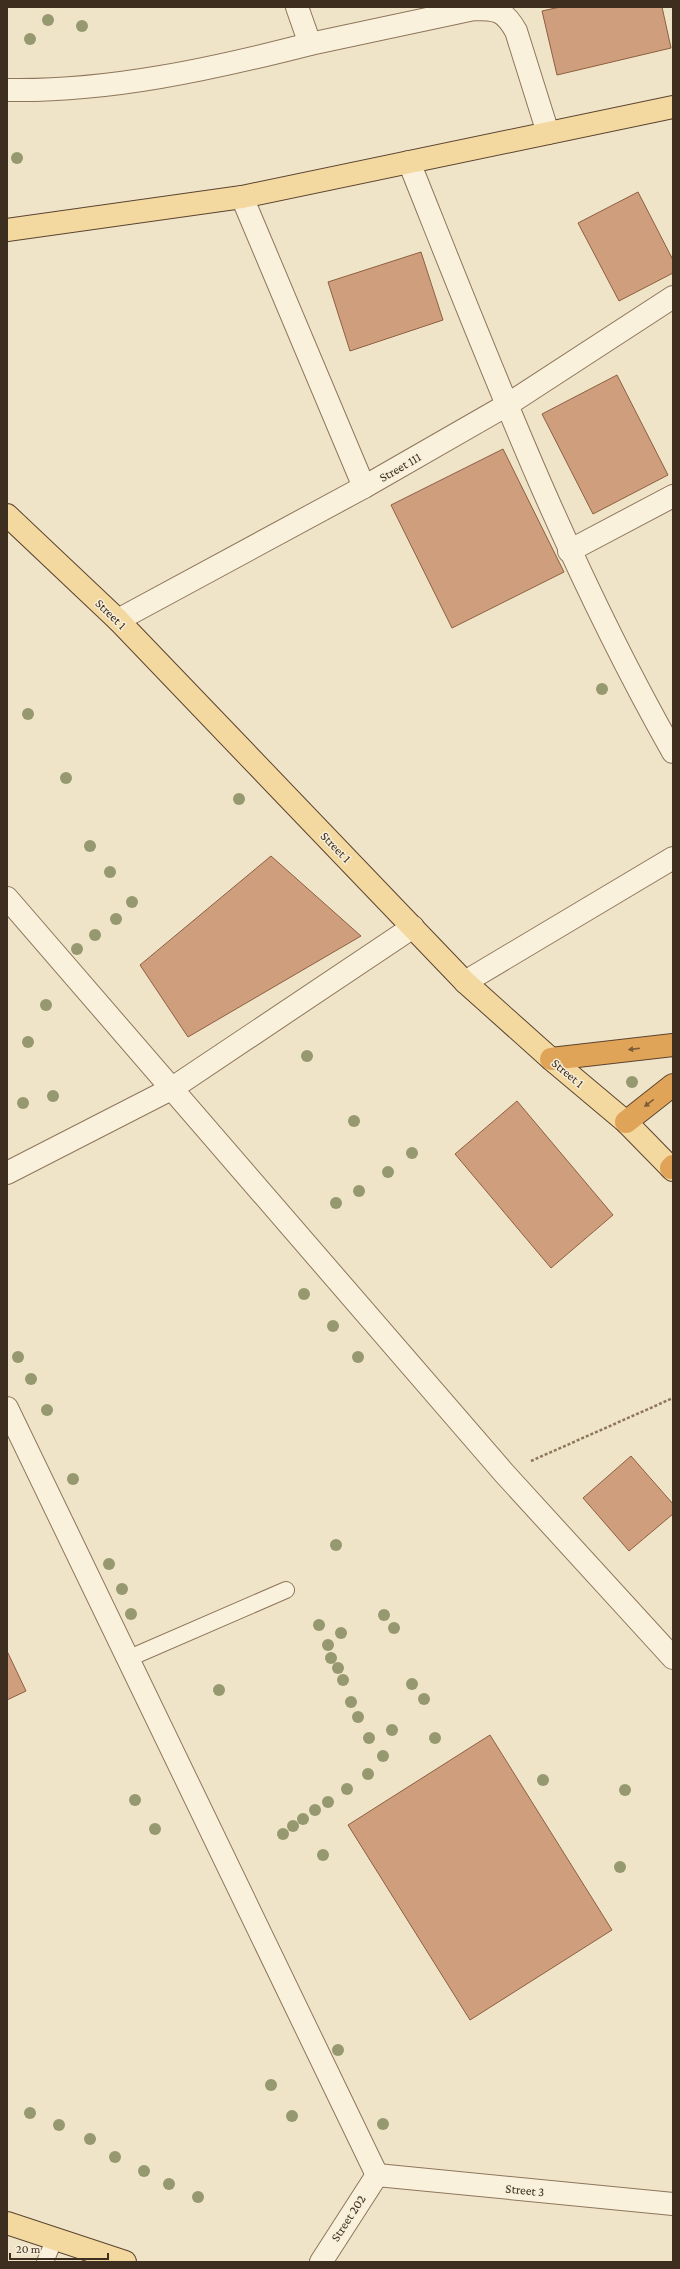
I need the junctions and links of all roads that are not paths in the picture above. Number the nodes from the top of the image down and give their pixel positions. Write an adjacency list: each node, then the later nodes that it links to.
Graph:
1 (297, 7): 2 (street)
2 (310, 44): 3 (street); 5 (street)
3 (7, 90)
4 (673, 107): 5 (main road)
5 (548, 133): 6 (main road)
6 (409, 162): 7 (main road); 10 (street)
7 (242, 197): 8 (main road); 11 (street)
8 (7, 230)
9 (673, 296): 10 (street, Street 111)
10 (507, 405): 11 (street, Street 111); 14 (street)
11 (364, 488): 15 (street, Street 111)
12 (673, 496): 14 (street)
13 (7, 515): 15 (main road, Street 1)
14 (569, 550): 16 (street)
15 (118, 620): 19 (main road, Street 1)
16 (673, 752)
17 (673, 858): 20 (street)
18 (7, 898): 24 (street)
19 (413, 927): 20 (main road, Street 1); 24 (street)
20 (466, 982): 22 (main road, Street 1)
21 (673, 1045): 22 (highway, one-way to 22)
22 (551, 1060): 25 (main road, Street 1)
23 (673, 1085): 25 (highway, one-way to 25)
24 (171, 1089): 27 (street); 30 (street)
25 (626, 1122): 26 (main road, Street 1)
26 (672, 1168)
27 (7, 1173)
28 (7, 1408): 31 (street)
29 (286, 1590): 31 (lane)
30 (673, 1658)
31 (127, 1659): 32 (street)
32 (377, 2175): 33 (street, Street 3); 38 (street, Street 202)
33 (673, 2204)
34 (7, 2223): 35 (main road)
35 (55, 2238): 36 (lane); 37 (main road)
36 (45, 2262)
37 (125, 2262)
38 (321, 2262)

